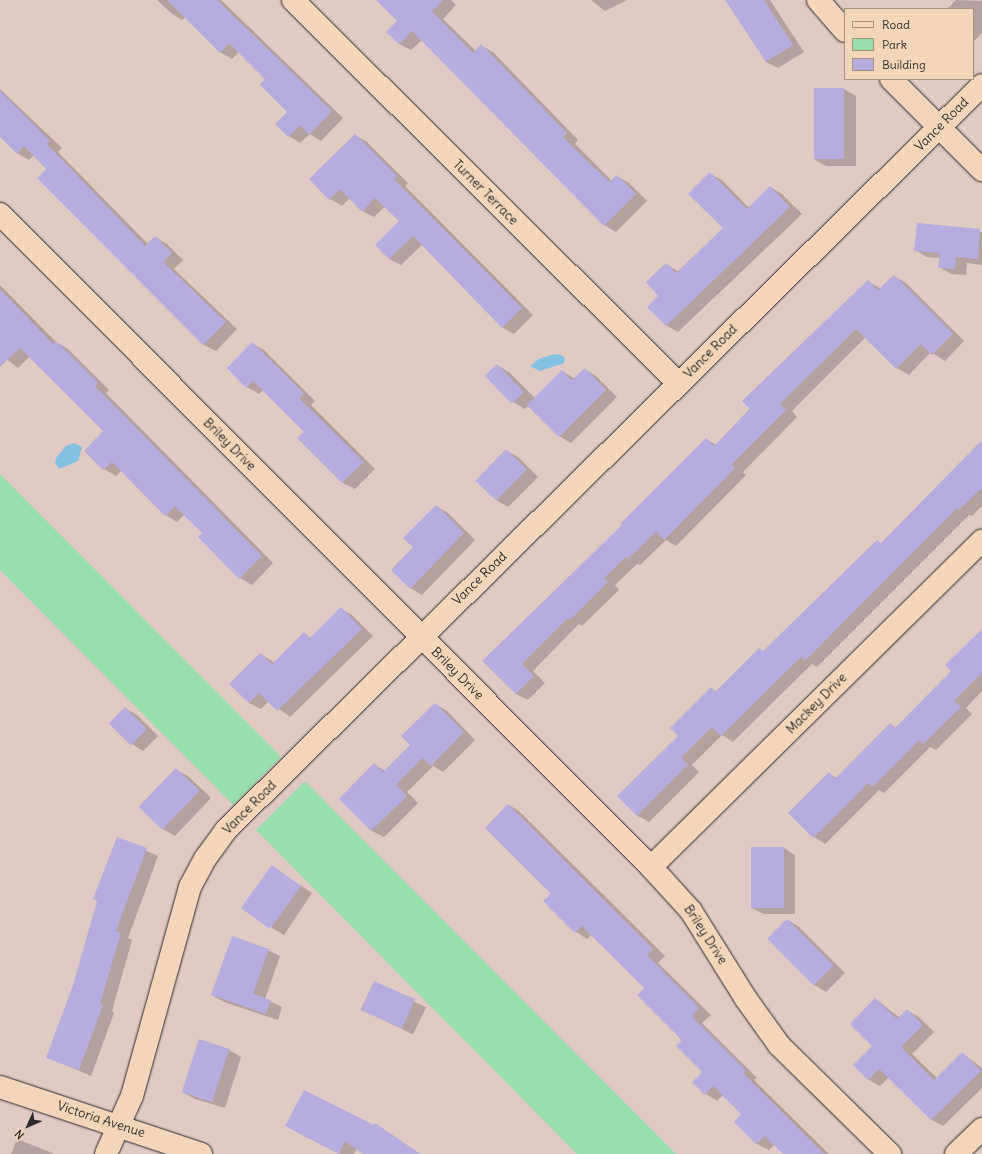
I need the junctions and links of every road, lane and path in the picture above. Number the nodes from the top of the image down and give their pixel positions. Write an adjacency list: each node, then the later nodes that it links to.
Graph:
1 (293, 0): 9 (street, Turner Terrace)
2 (818, 0): 3 (street)
3 (844, 30)
4 (892, 80): 6 (street)
5 (982, 85): 6 (street, Vance Road)
6 (939, 127): 7 (street); 9 (street, Vance Road)
7 (982, 170)
8 (0, 214): 11 (street, Briley Drive)
9 (679, 384): 11 (street, Vance Road)
10 (982, 541): 12 (street, Mackey Drive)
11 (420, 638): 12 (street, Briley Drive); 14 (street, Vance Road)
12 (651, 867): 18 (street, Briley Drive)
13 (0, 1087): 14 (street, Victoria Avenue)
14 (118, 1126): 16 (street, Vance Road); 17 (street, Victoria Avenue)
15 (982, 1129): 19 (street)
16 (106, 1154)
17 (201, 1154)
18 (890, 1154)
19 (956, 1154)

